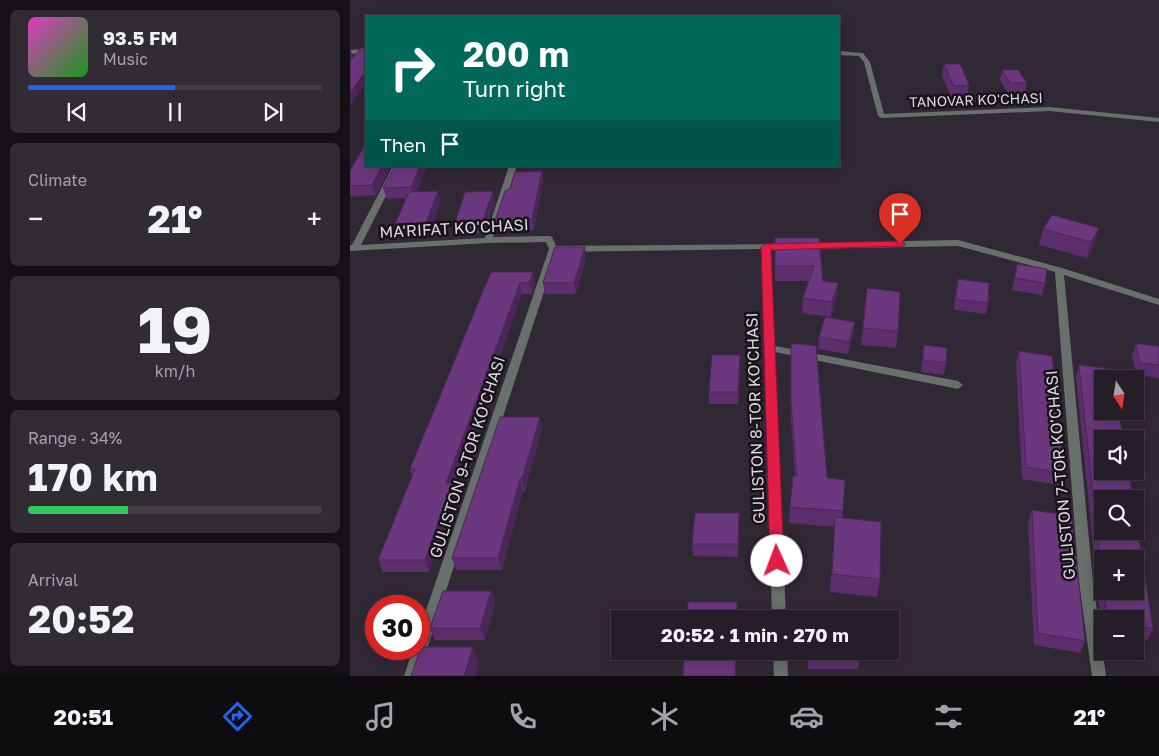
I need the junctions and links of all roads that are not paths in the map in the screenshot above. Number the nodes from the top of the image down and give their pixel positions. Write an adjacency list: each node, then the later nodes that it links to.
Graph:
1 (364, 51): 2 (street); 4 (street)
2 (350, 52)
3 (840, 53): 5 (street, TANOVAR KO'CHASI)
4 (356, 59)
5 (1159, 120)
6 (396, 167): 10 (street)
7 (513, 167): 8 (street)
8 (488, 240): 10 (street, MA'RIFAT KO'CHASI); 11 (street, MA'RIFAT KO'CHASI)
9 (766, 247): 11 (street); 12 (street); 14 (street, GULISTON 8-TOR KO'CHASI)
10 (353, 248)
11 (553, 249): 18 (street, GULISTON 9-TOR KO'CHASI)
12 (1059, 270): 13 (street); 20 (street, GULISTON 7-TOR KO'CHASI)
13 (1159, 302)
14 (770, 348): 15 (street); 16 (street, GULISTON 8-TOR KO'CHASI)
15 (958, 385)
16 (779, 610)
17 (780, 660): 19 (street)
18 (411, 676)
19 (781, 676)
20 (1099, 676)

